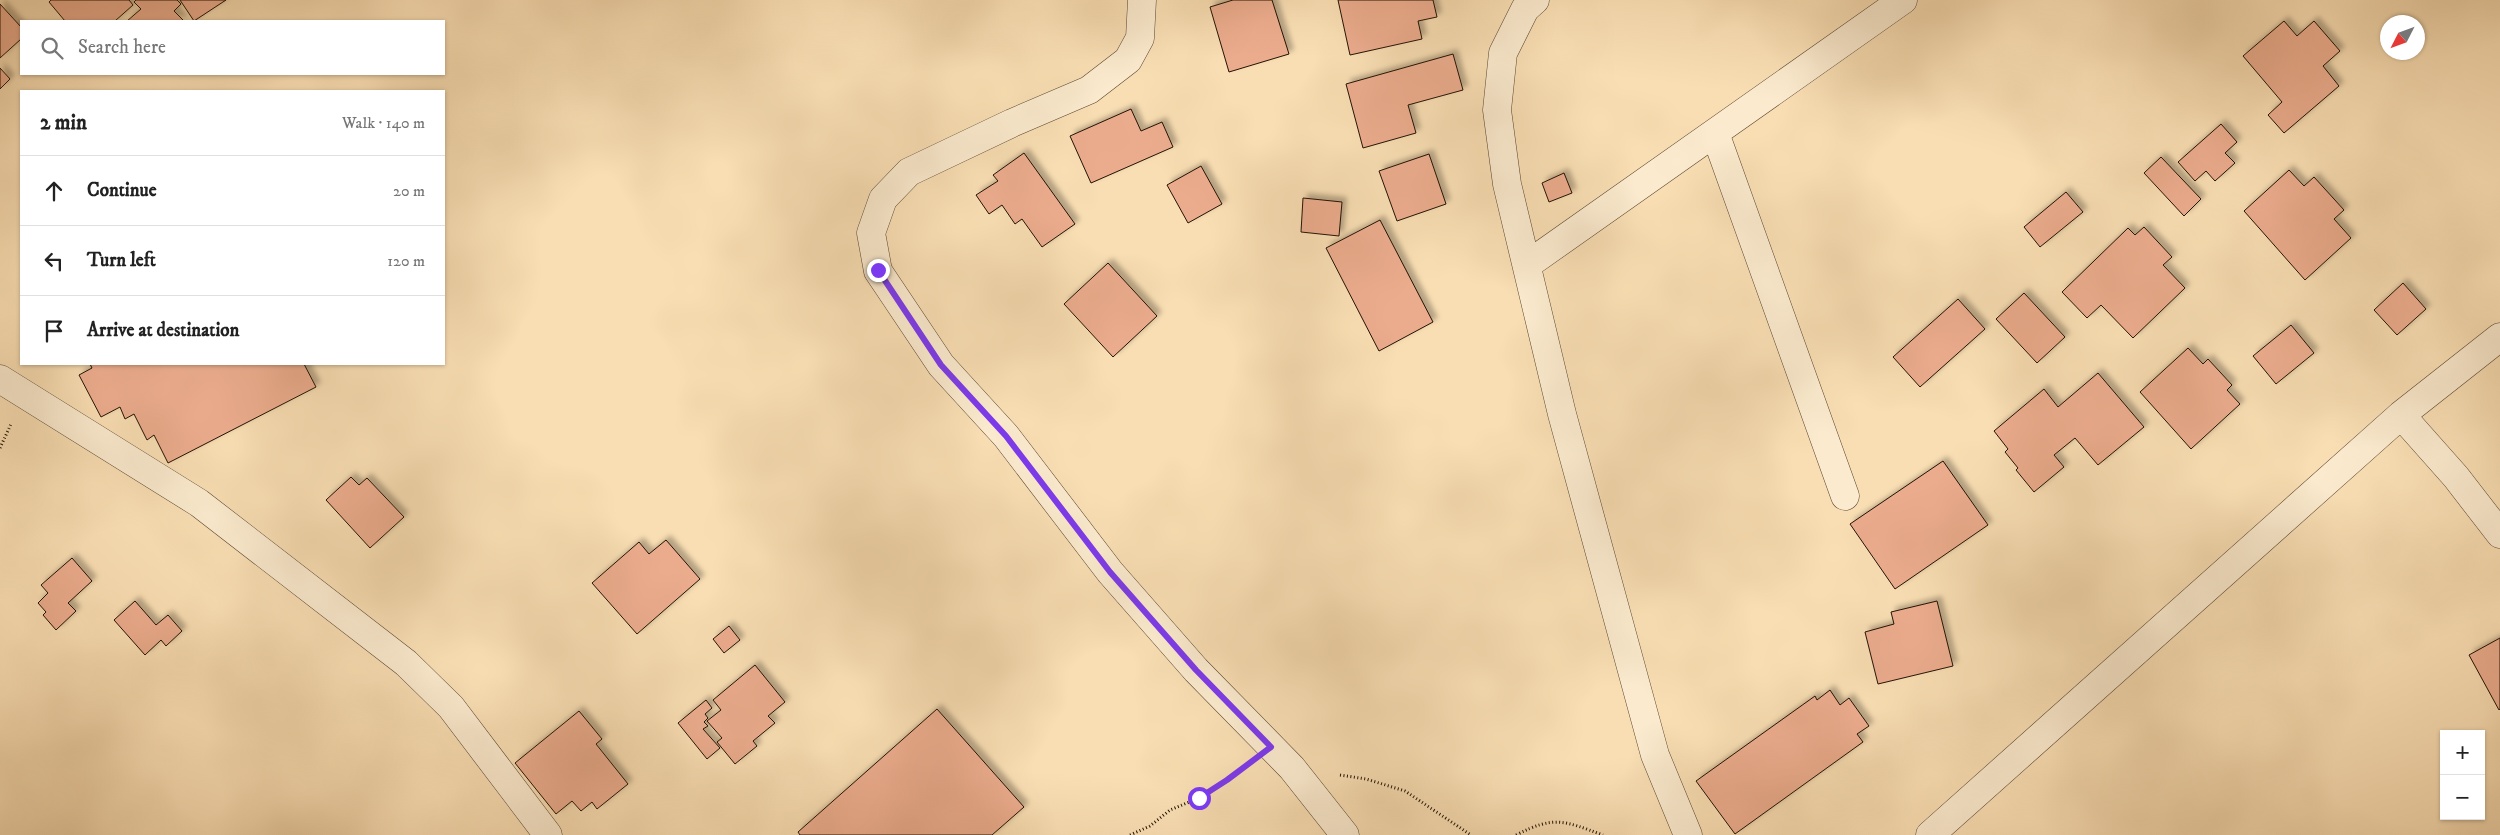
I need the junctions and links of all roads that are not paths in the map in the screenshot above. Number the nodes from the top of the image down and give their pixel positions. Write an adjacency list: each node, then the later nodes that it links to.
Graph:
1 (1142, 0): 12 (street)
2 (1535, 0): 5 (street)
3 (1903, 0): 4 (street)
4 (1715, 133): 5 (street); 9 (street)
5 (1526, 264): 13 (street)
6 (2500, 337): 8 (street)
7 (0, 379): 11 (street)
8 (2401, 415): 10 (street); 14 (street)
9 (1845, 496)
10 (2500, 534)
11 (548, 835)
12 (1345, 835)
13 (1688, 835)
14 (1930, 835)

